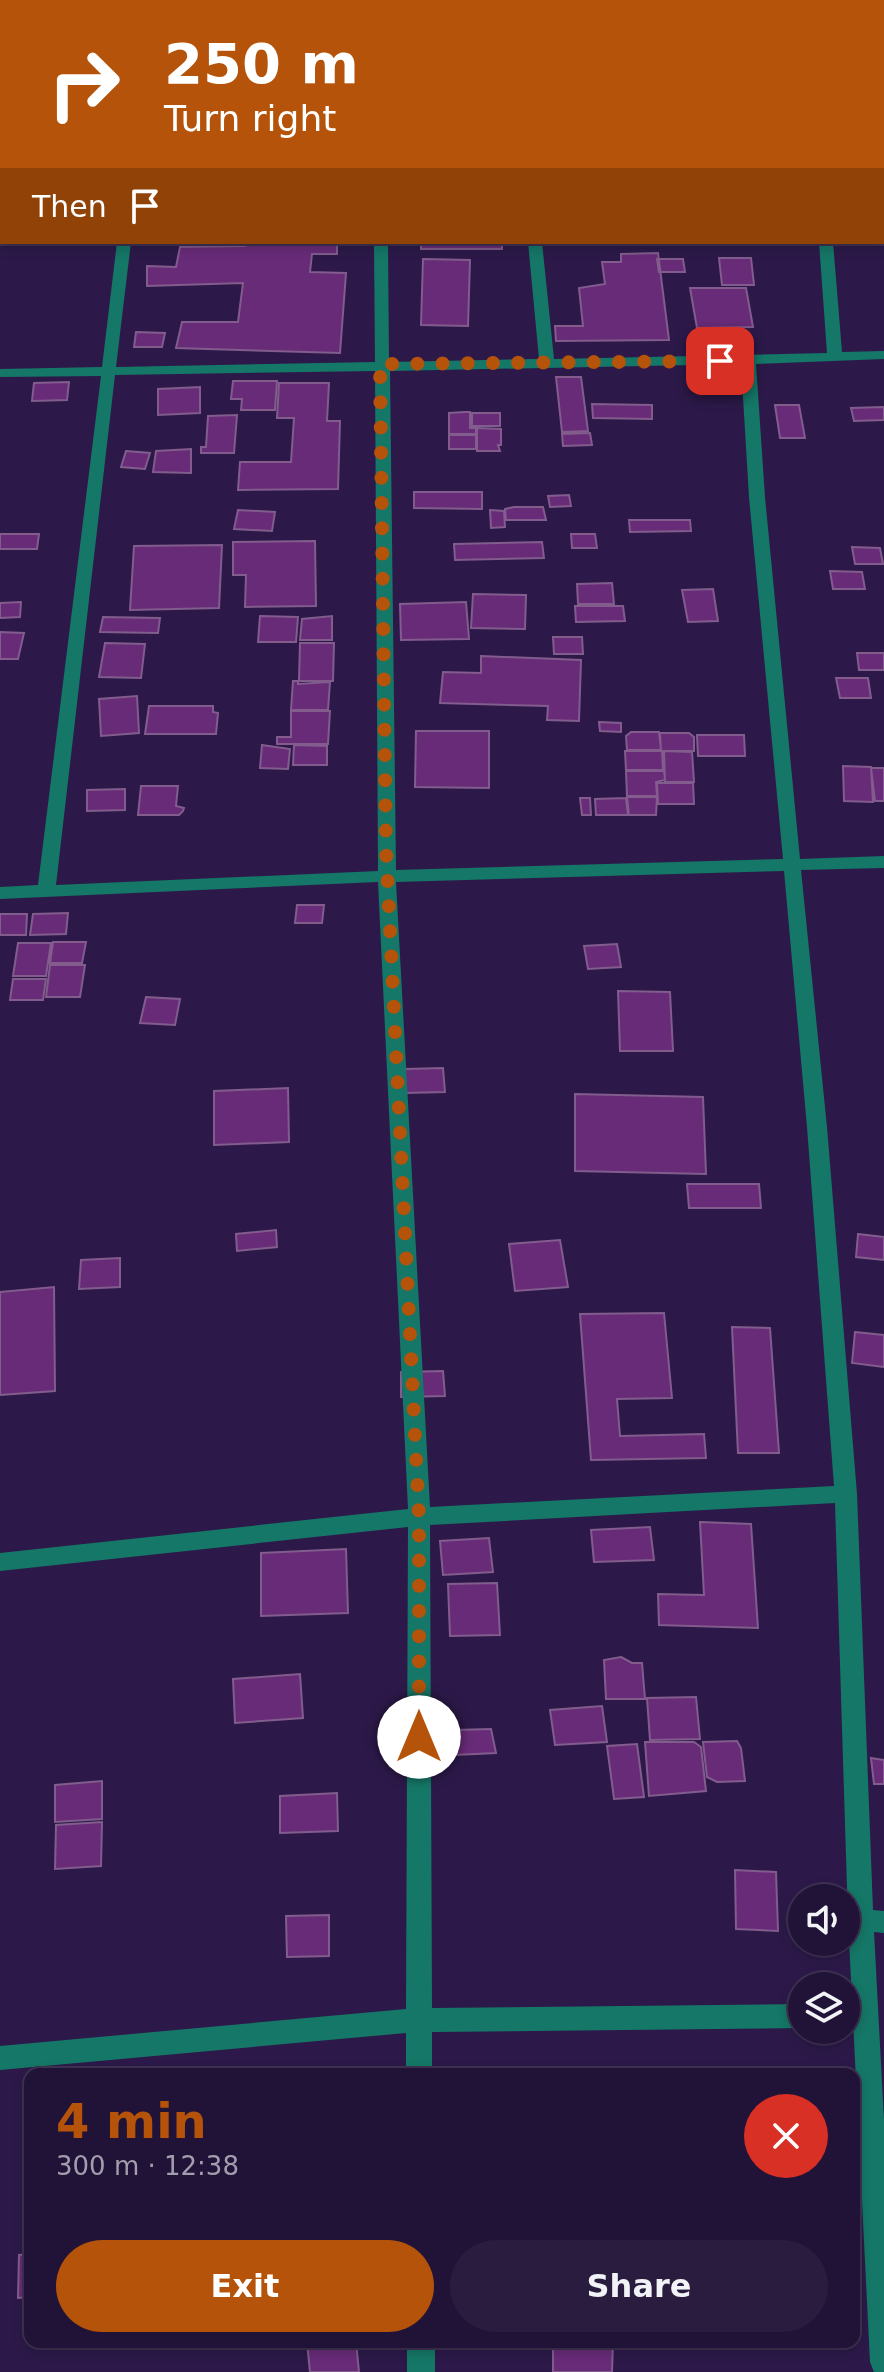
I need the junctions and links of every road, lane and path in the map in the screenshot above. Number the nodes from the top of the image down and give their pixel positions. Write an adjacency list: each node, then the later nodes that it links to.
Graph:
1 (124, 244): 10 (street)
2 (381, 244): 9 (street)
3 (535, 244): 8 (street)
4 (826, 244): 6 (street)
5 (884, 355): 6 (street)
6 (835, 357): 7 (street)
7 (748, 360): 8 (street); 12 (street)
8 (547, 363): 9 (street)
9 (380, 364): 10 (street); 14 (street)
10 (109, 371): 11 (street); 15 (street)
11 (0, 373)
12 (792, 862): 13 (street); 14 (street); 17 (street)
13 (884, 862)
14 (387, 876): 15 (street); 18 (street)
15 (46, 890): 16 (street)
16 (0, 893)
17 (846, 1494): 18 (street); 20 (street)
18 (419, 1517): 19 (street); 23 (street)
19 (0, 1562)
20 (872, 1921): 21 (street)
21 (860, 1992)
22 (788, 2016): 23 (street)
23 (418, 2020): 25 (street); 26 (street)
24 (858, 2044): 28 (street)
25 (0, 2058)
26 (419, 2068)
27 (421, 2348): 29 (street)
28 (884, 2362)
29 (421, 2372)

